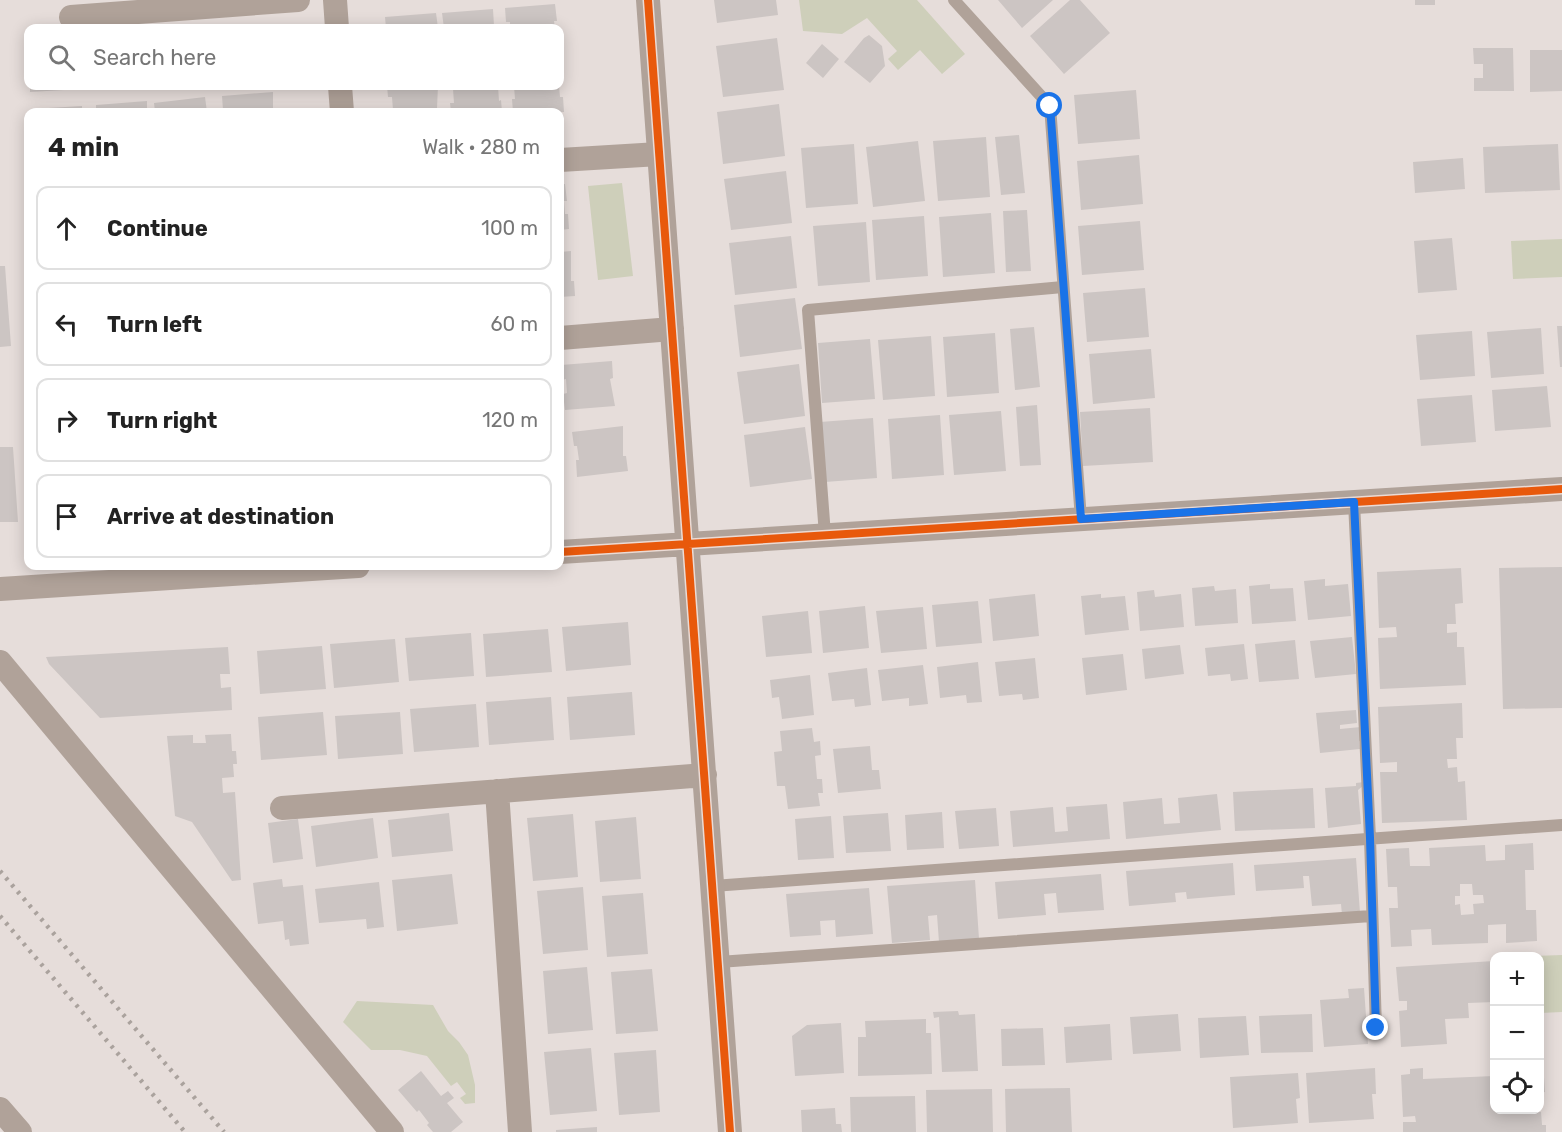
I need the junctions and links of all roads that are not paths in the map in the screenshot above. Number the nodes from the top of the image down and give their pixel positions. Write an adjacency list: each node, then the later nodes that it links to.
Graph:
1 (298, 0): 5 (street)
2 (335, 0): 6 (street)
3 (648, 0): 9 (street)
4 (954, 0): 11 (lane)
5 (71, 17)
6 (337, 24)
7 (340, 90): 8 (street)
8 (342, 108)
9 (659, 154): 10 (street); 12 (street)
10 (564, 160)
11 (1063, 287): 16 (lane); 17 (lane)
12 (672, 329): 13 (street); 18 (street)
13 (564, 339)
14 (1562, 489): 15 (street)
15 (1354, 502): 16 (street); 27 (lane)
16 (1081, 519): 17 (street)
17 (825, 536): 18 (street)
18 (688, 544): 19 (street); 23 (street)
19 (564, 552)
20 (296, 570): 21 (street)
21 (0, 589)
22 (0, 662): 34 (street)
23 (705, 775): 24 (street); 28 (street)
24 (497, 791): 25 (street); 35 (street)
25 (282, 808)
26 (1562, 825): 27 (lane)
27 (1370, 838): 28 (lane); 29 (lane)
28 (713, 886): 30 (street)
29 (1371, 916): 30 (lane); 31 (lane)
30 (719, 962): 36 (street)
31 (1376, 1028)
32 (0, 1108): 33 (street)
33 (20, 1132)
34 (392, 1132)
35 (520, 1132)
36 (730, 1132)

